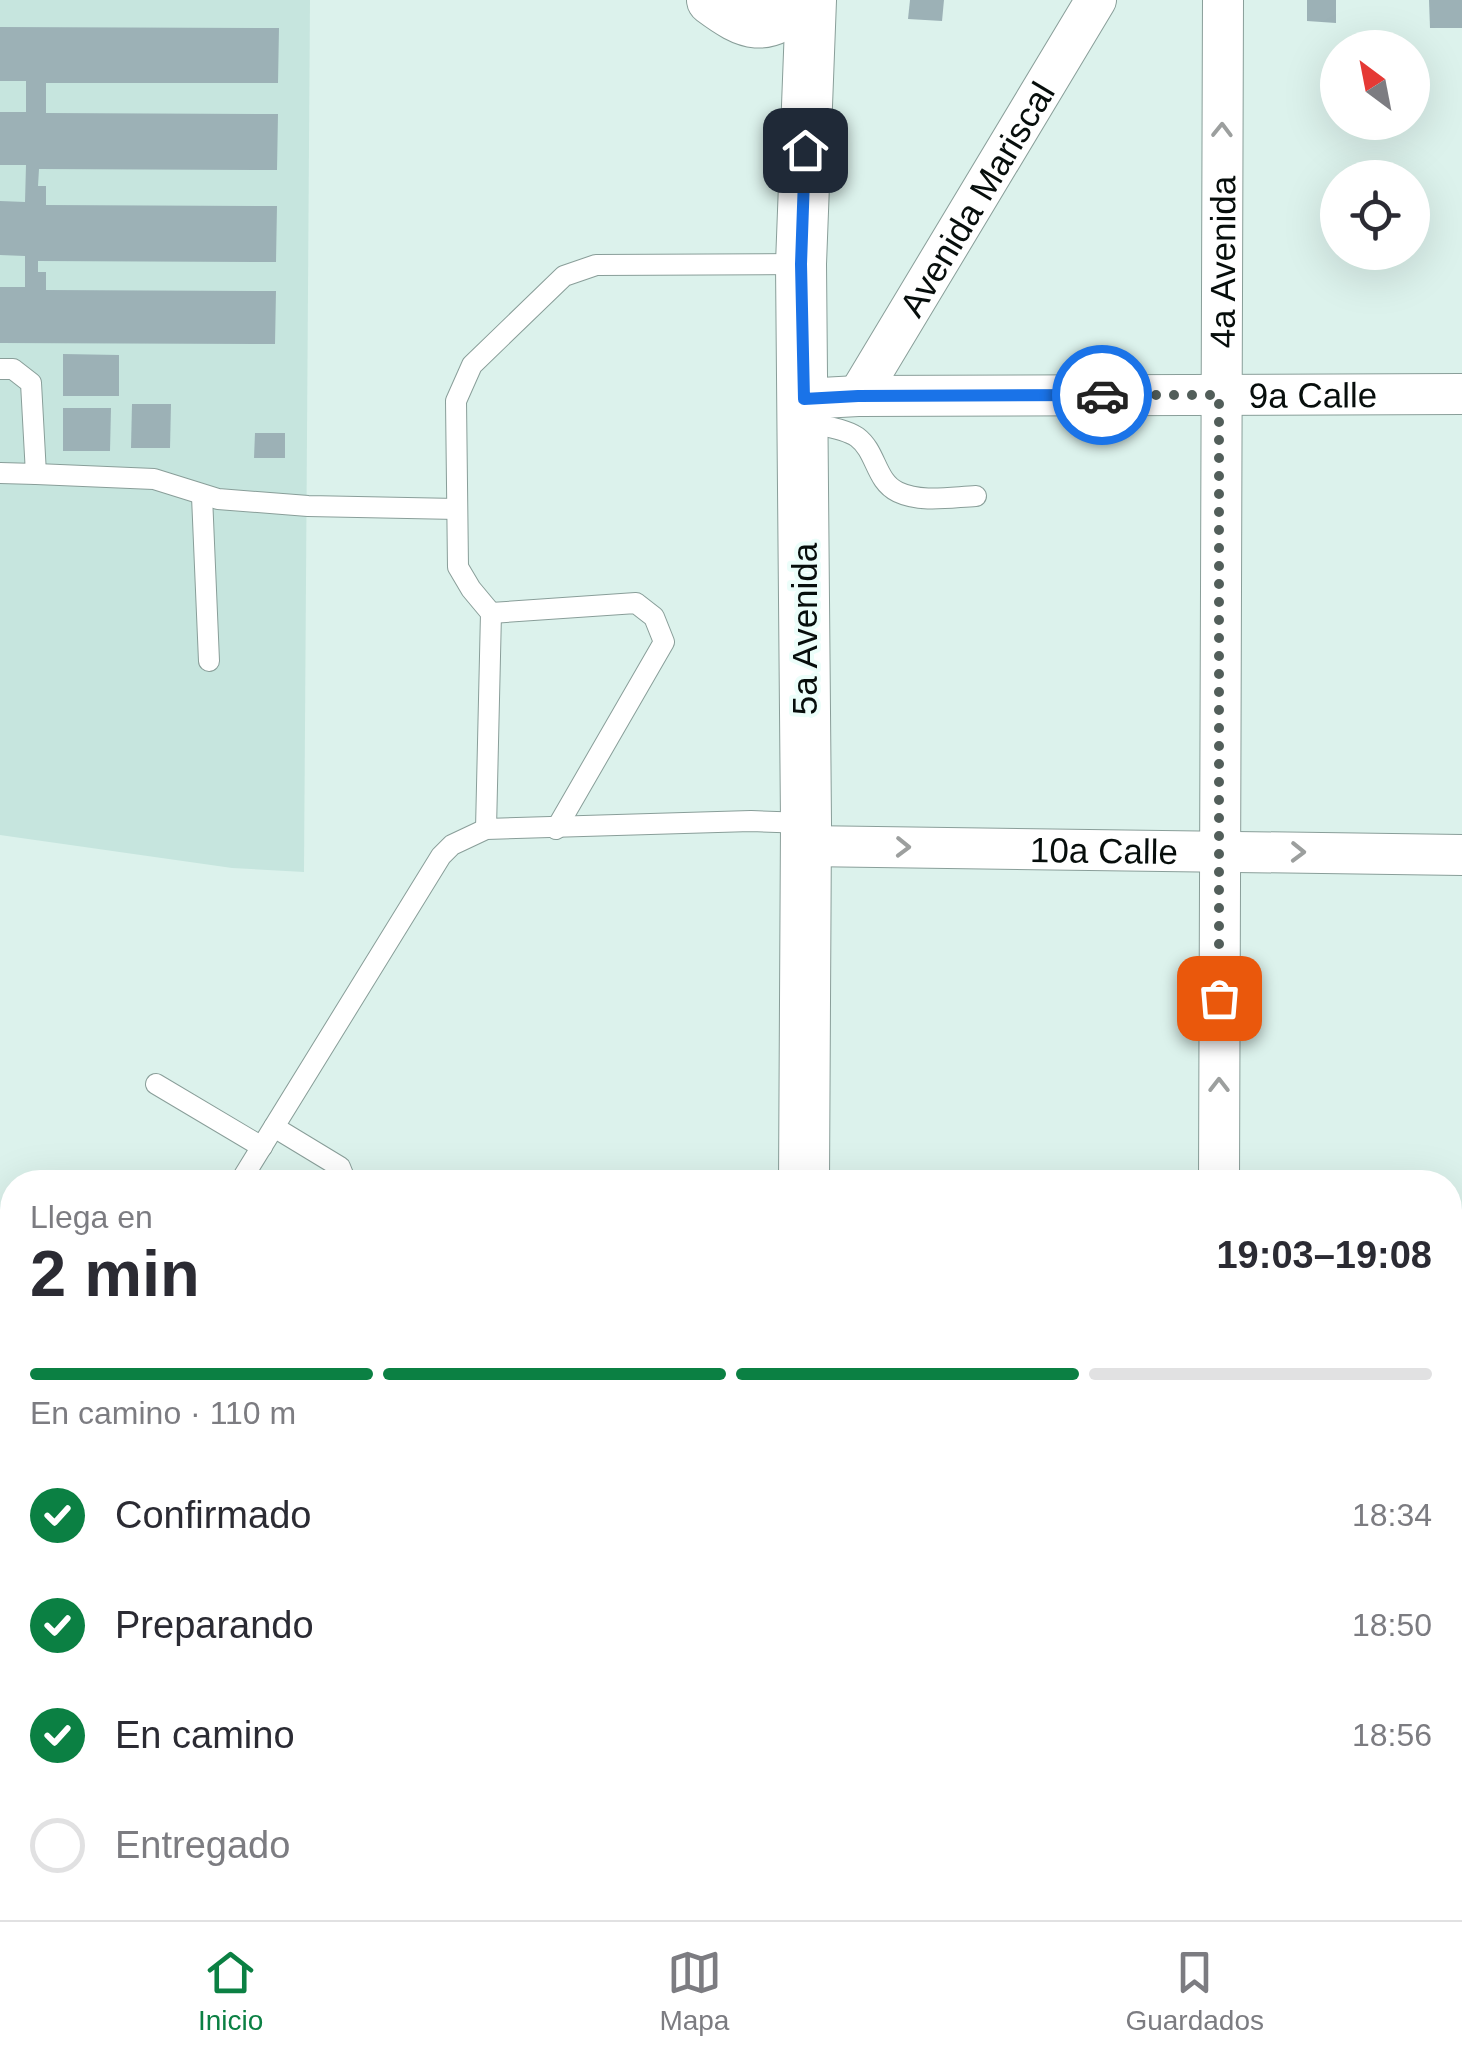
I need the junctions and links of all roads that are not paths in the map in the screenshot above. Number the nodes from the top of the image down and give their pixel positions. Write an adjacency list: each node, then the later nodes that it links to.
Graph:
1 (712, 0): 4 (street)
2 (1096, 0): 9 (street, Avenida Mariscal)
3 (1223, 0): 8 (street, 4a Avenida, one-way to 3)
4 (785, 6): 5 (street, 5a Avenida)
5 (801, 264): 10 (street, 5a Avenida); 15 (lane)
6 (0, 369): 12 (lane)
7 (1462, 394): 8 (street, 9a Calle)
8 (1219, 395): 9 (street, 9a Calle); 21 (street, 4a Avenida)
9 (858, 396): 10 (street, 9a Calle)
10 (803, 410): 14 (lane); 20 (street, 5a Avenida)
11 (0, 474): 12 (lane)
12 (36, 474): 13 (lane)
13 (202, 496): 15 (lane); 17 (lane)
14 (976, 496)
15 (458, 509): 16 (lane)
16 (491, 614): 18 (lane); 19 (lane)
17 (208, 661)
18 (486, 829): 19 (lane); 24 (lane)
19 (556, 829): 20 (lane)
20 (806, 835): 21 (street, 10a Calle, one-way to 21); 28 (street, 5a Avenida)
21 (1219, 850): 22 (street, 10a Calle, one-way to 22); 29 (street, 4a Avenida, one-way to 21)
22 (1462, 856)
23 (156, 1084): 25 (lane)
24 (274, 1127): 25 (lane); 27 (lane)
25 (262, 1147): 26 (lane)
26 (248, 1170)
27 (341, 1170)
28 (804, 1170)
29 (1219, 1170)

